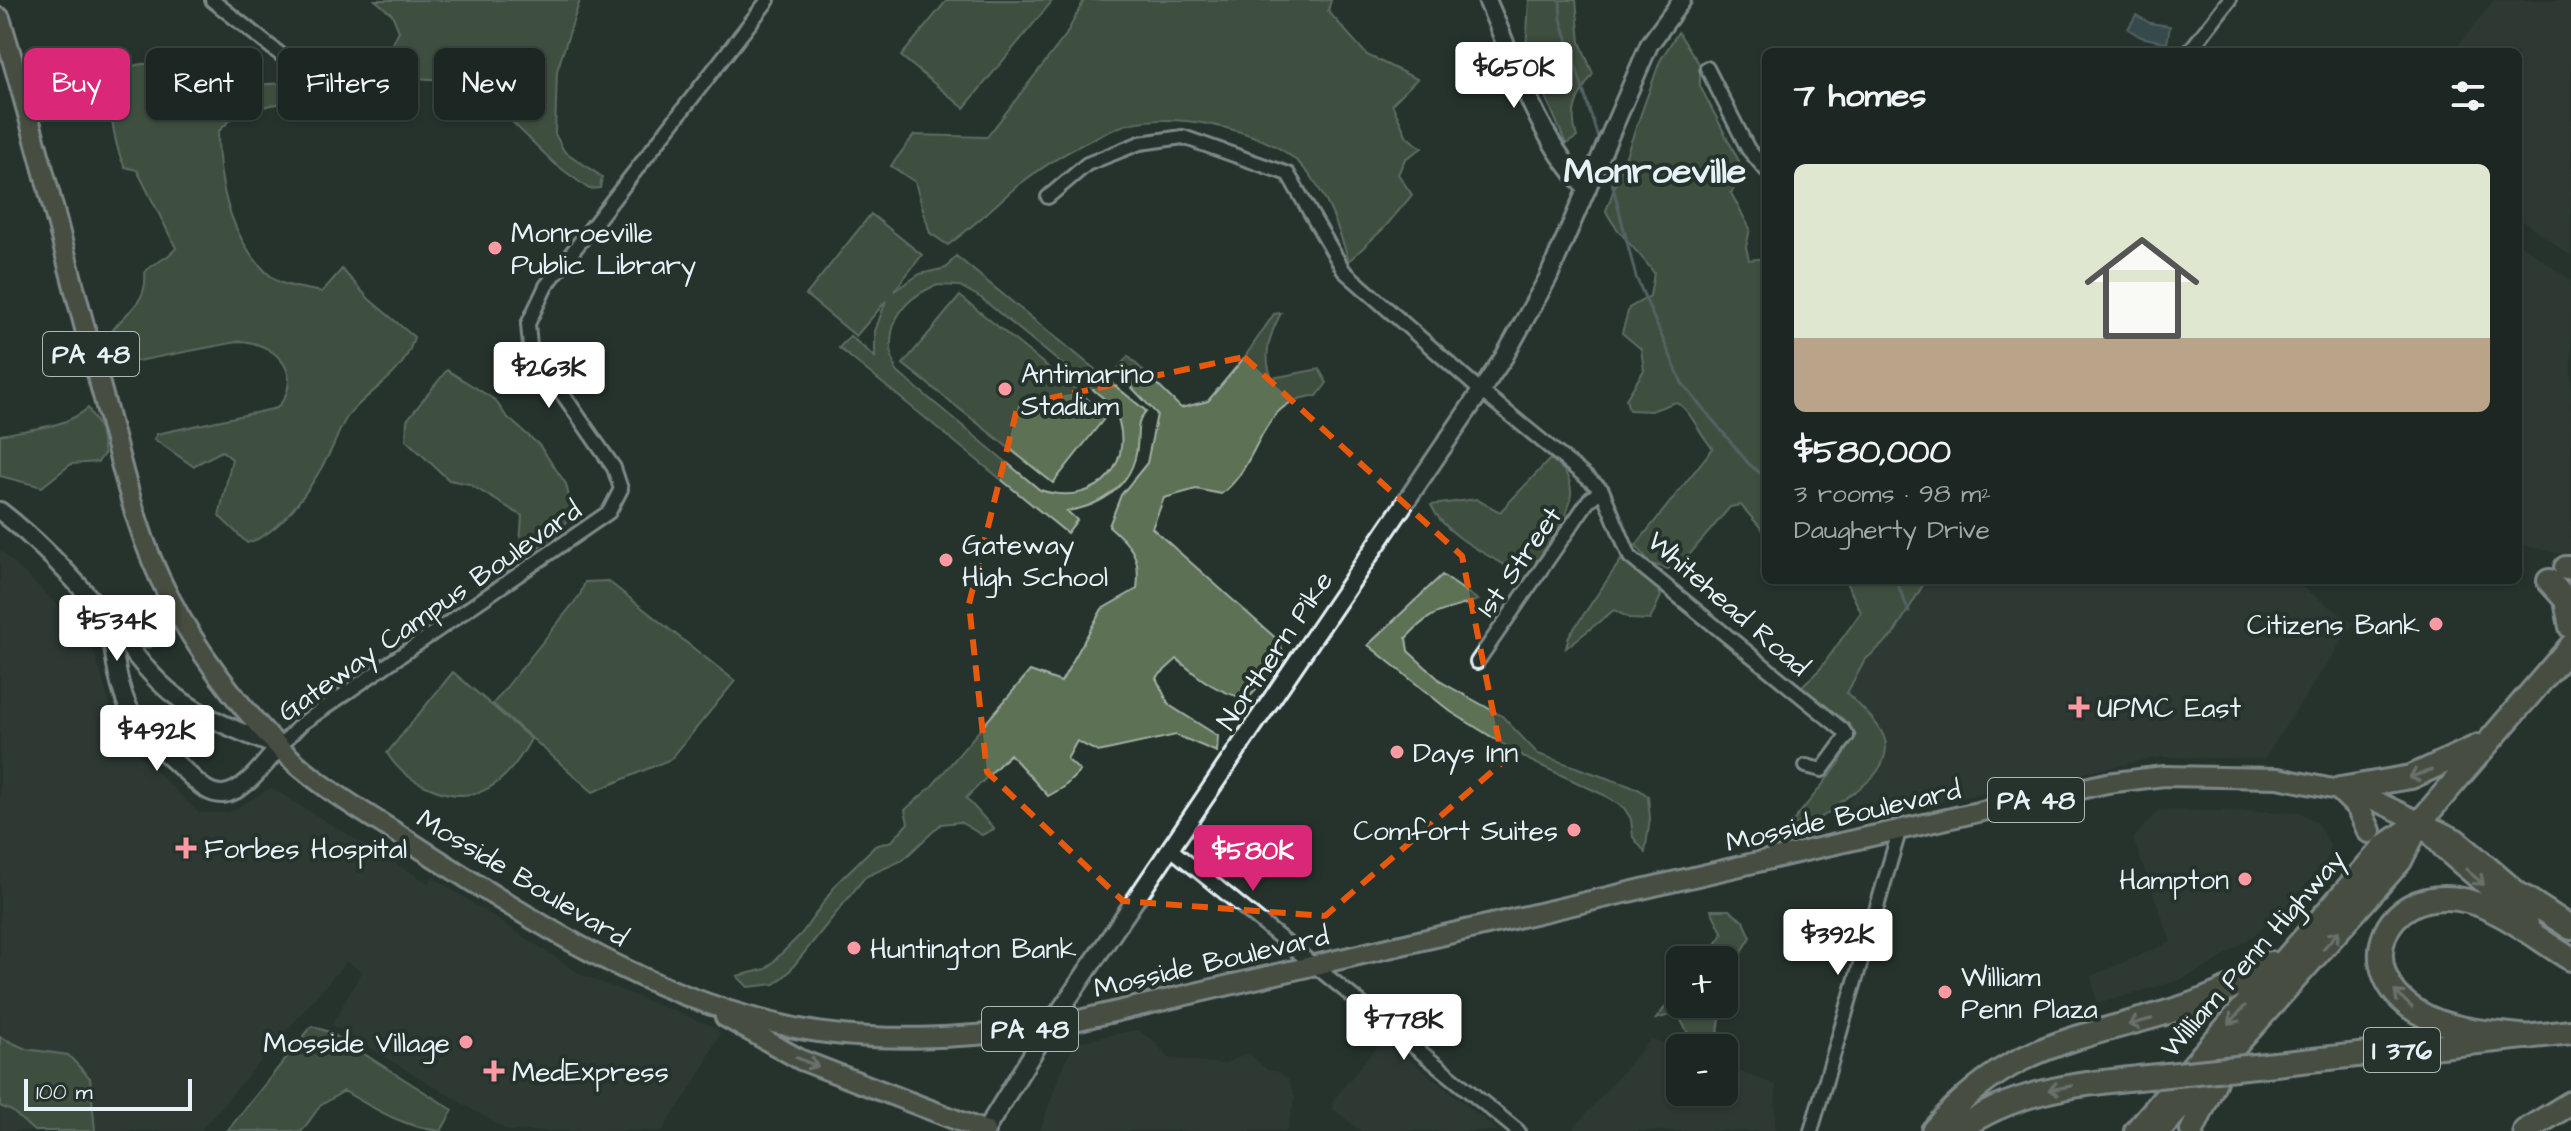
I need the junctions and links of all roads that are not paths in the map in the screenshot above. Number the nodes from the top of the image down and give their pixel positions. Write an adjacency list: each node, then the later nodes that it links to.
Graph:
1 (212, 0): 8 (street)
2 (768, 0): 23 (street, Gateway Campus Boulevard)
3 (1487, 0): 11 (main road)
4 (1682, 0): 11 (main road, Northern Pike)
5 (2229, 0): 7 (street)
6 (0, 18): 17 (main road, Mosside Boulevard / PA 48)
7 (2192, 48)
8 (278, 52)
9 (1707, 68): 10 (street)
10 (1762, 165)
11 (1587, 189): 13 (main road, Northern Pike)
12 (1048, 197): 13 (street, Whitehead Road)
13 (1481, 391): 14 (street, Whitehead Road); 29 (main road, Northern Pike)
14 (1602, 490): 21 (street, 1st Street); 24 (street, Whitehead Road)
15 (3, 514): 18 (main road)
16 (2562, 572): 20 (highway)
17 (168, 596): 19 (main road); 23 (main road, Mosside Boulevard / PA 48)
18 (109, 621): 19 (main road); 23 (main road)
19 (122, 637): 23 (main road)
20 (2571, 637): 22 (highway, William Penn Highway)
21 (1477, 662)
22 (2490, 740): 25 (highway, one-way to 25); 26 (highway, William Penn Highway)
23 (279, 747): 37 (main road, Mosside Boulevard / PA 48)
24 (1806, 766)
25 (2340, 789): 26 (main road, Mosside Boulevard / PA 48); 27 (highway); 28 (main road, Mosside Boulevard / PA 48)
26 (2420, 822): 30 (highway, William Penn Highway); 31 (main road, Mosside Boulevard); 35 (main road, one-way to 35); 41 (highway, William Penn Highway, one-way to 26)
27 (2369, 831): 30 (main road)
28 (1899, 832): 36 (main road, Mosside Boulevard / PA 48); 46 (street)
29 (1171, 849): 36 (street); 38 (main road, Northern Pike)
30 (2366, 868): 33 (highway, William Penn Highway)
31 (2525, 898): 32 (highway); 34 (main road, Mosside Boulevard)
32 (2571, 928)
33 (2307, 935): 47 (highway, one-way to 47); 49 (highway, William Penn Highway, one-way to 49)
34 (2571, 939)
35 (2571, 958): 40 (highway, one-way to 35)
36 (1314, 965): 38 (main road, Mosside Boulevard / PA 48); 45 (street)
37 (701, 1003): 38 (main road, Mosside Boulevard / PA 48); 44 (main road, one-way to 44)
38 (1049, 1027): 44 (main road, Northern Pike)
39 (2571, 1032): 40 (highway, I 376)
40 (2529, 1037): 48 (highway, I 376, one-way to 48, bridge)
41 (2234, 1048): 50 (highway, William Penn Highway); 51 (highway)
42 (2571, 1103): 43 (highway)
43 (2539, 1124): 52 (highway)
44 (985, 1131)
45 (1518, 1131)
46 (1811, 1131)
47 (1933, 1131)
48 (1957, 1131)
49 (2136, 1131)
50 (2159, 1131)
51 (2192, 1131)
52 (2525, 1131)

